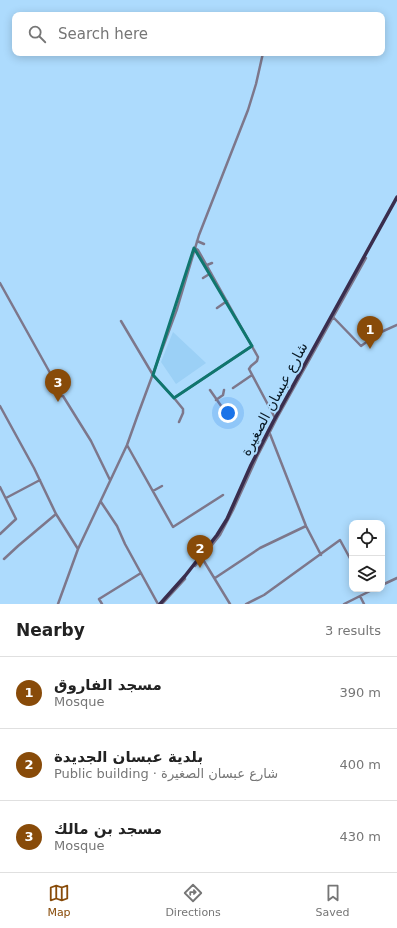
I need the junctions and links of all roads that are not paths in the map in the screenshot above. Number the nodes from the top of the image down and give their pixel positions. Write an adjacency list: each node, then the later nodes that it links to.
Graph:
1 (262, 56): 4 (street)
2 (397, 197): 27 (main road, شارع عبسان الصغيرة)
3 (397, 200): 14 (street, شارع عبسان الصغيرة)
4 (197, 241): 5 (street); 6 (street)
5 (204, 244)
6 (194, 248): 8 (street); 18 (street)
7 (212, 262): 8 (street)
8 (206, 265): 9 (street)
9 (211, 273): 10 (street); 12 (street)
10 (203, 278)
11 (0, 283): 32 (street)
12 (227, 301): 13 (street); 17 (street)
13 (217, 308)
14 (334, 317): 16 (street); 27 (street, شارع عبسان الصغيرة)
15 (121, 321): 18 (street)
16 (397, 325)
17 (252, 346): 19 (street); 23 (street)
18 (153, 375): 23 (street); 30 (street)
19 (252, 375): 20 (street); 27 (street)
20 (233, 388)
21 (210, 390): 24 (street)
22 (224, 390): 24 (street)
23 (174, 398): 28 (street)
24 (216, 400): 26 (street)
25 (0, 406): 31 (street)
26 (224, 410)
27 (276, 419): 29 (street, شارع عبسان الصغيرة); 55 (main road, شارع عبسان الصغيرة)
28 (179, 422)
29 (270, 434): 40 (street); 45 (street, شارع عبسان الصغيرة)
30 (127, 445): 32 (street); 35 (street)
31 (40, 480): 37 (street); 39 (street)
32 (110, 480): 38 (street)
33 (162, 486): 35 (street)
34 (0, 487): 37 (street)
35 (153, 491): 36 (street)
36 (223, 495)
37 (6, 498): 41 (street)
38 (101, 501): 42 (street); 47 (street)
39 (56, 514): 42 (street); 46 (street)
40 (306, 526): 43 (street); 48 (street)
41 (0, 534)
42 (78, 549): 53 (street)
43 (321, 554): 44 (street); 57 (street)
44 (349, 556)
45 (202, 558): 48 (street); 55 (street, شارع عبسان الصغيرة)
46 (4, 559)
47 (142, 573): 54 (street); 55 (street)
48 (215, 578): 56 (street)
49 (397, 578): 50 (street)
50 (385, 584)
51 (366, 592): 52 (street)
52 (360, 596): 58 (street); 59 (street)
53 (58, 604)
54 (102, 604)
55 (160, 604)
56 (230, 604)
57 (246, 604)
58 (344, 604)
59 (364, 604)

